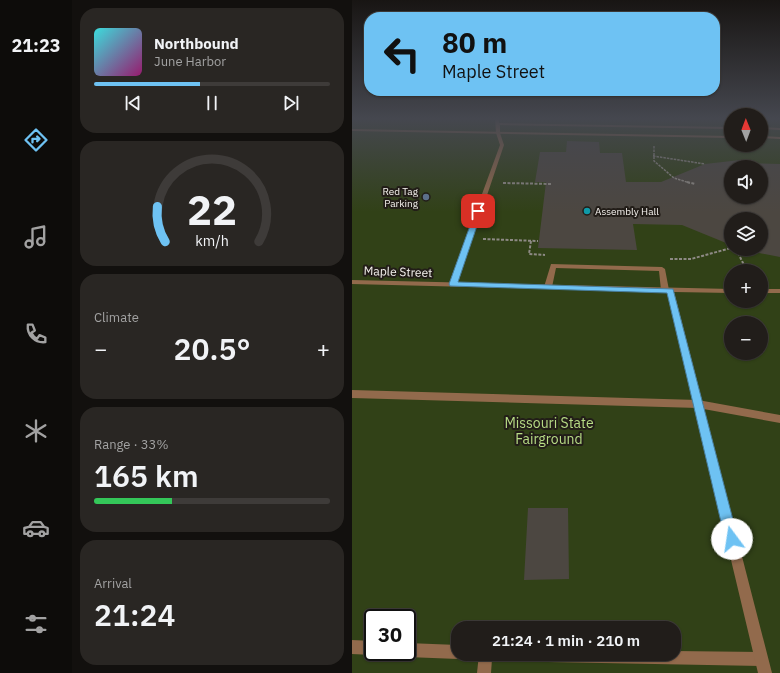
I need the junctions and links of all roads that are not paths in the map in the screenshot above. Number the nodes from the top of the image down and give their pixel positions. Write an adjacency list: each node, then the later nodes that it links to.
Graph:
1 (500, 149): 3 (street)
2 (352, 282): 3 (street, Maple Street)
3 (453, 284): 4 (street, Maple Street)
4 (548, 287): 5 (street, Maple Street); 5 (street)
5 (668, 290): 6 (street, Maple Street); 10 (street)
6 (724, 291)
7 (768, 291): 8 (street)
8 (780, 291)
9 (352, 394): 10 (street)
10 (698, 404): 11 (street); 17 (street)
11 (780, 419)
12 (352, 647): 13 (street)
13 (364, 648)
14 (416, 650): 15 (street)
15 (451, 652)
16 (681, 657): 17 (street)
17 (761, 659): 20 (street)
18 (485, 661): 19 (street)
19 (484, 673)
20 (765, 673)

